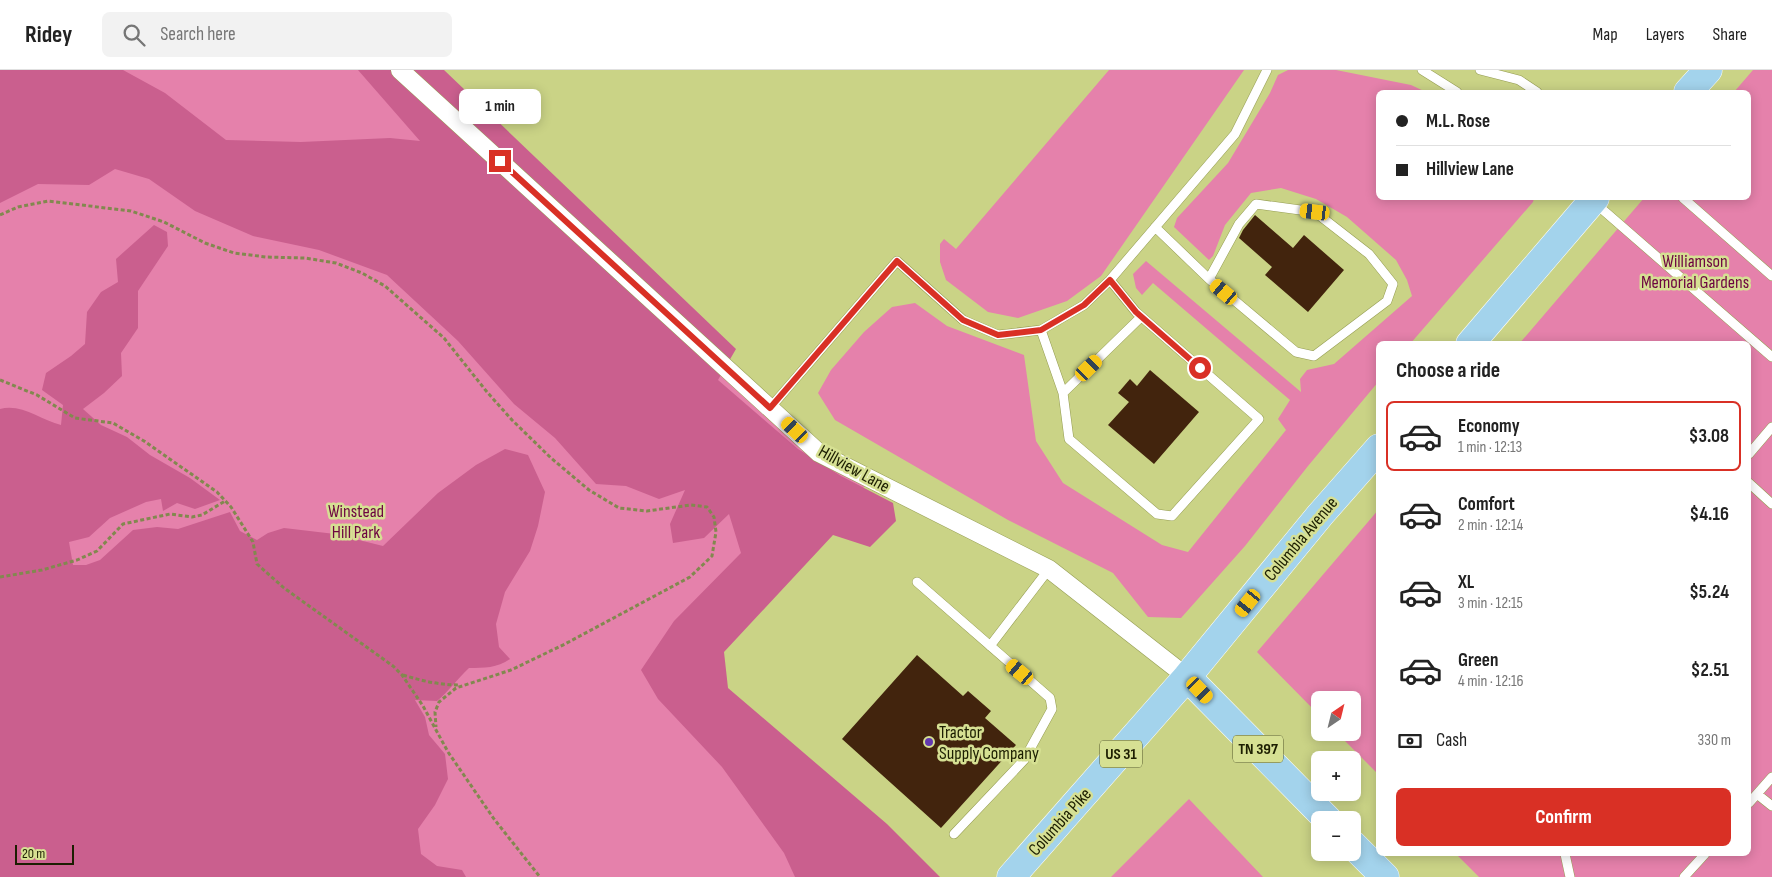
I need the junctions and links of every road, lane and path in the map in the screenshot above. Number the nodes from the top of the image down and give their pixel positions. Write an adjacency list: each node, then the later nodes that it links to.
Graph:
1 (400, 70): 23 (street, Hillview Lane)
2 (1267, 70): 13 (lane)
3 (1422, 70): 6 (lane)
4 (1480, 70): 7 (lane)
5 (1708, 70): 8 (main road)
6 (1454, 90)
7 (1534, 90)
8 (1690, 90)
9 (1591, 200): 19 (main road)
10 (1595, 200): 20 (lane)
11 (1685, 200): 14 (lane)
12 (0, 214): 36 (path)
13 (1155, 227): 15 (lane); 16 (lane)
14 (1772, 276)
15 (1110, 280): 17 (lane); 18 (lane)
16 (1209, 280): 16 (lane)
17 (1141, 317): 22 (lane); 22 (lane)
18 (1041, 330): 22 (lane); 23 (lane)
19 (1473, 341)
20 (1772, 357)
21 (0, 380): 28 (path)
22 (1063, 393)
23 (770, 408): 30 (street, Hillview Lane)
24 (1772, 427): 26 (lane)
25 (1376, 451): 35 (main road, Columbia Avenue)
26 (1751, 452)
27 (1751, 485): 29 (lane)
28 (226, 501): 31 (path); 34 (path)
29 (1772, 504)
30 (1049, 569): 33 (lane); 35 (street, Hillview Lane)
31 (0, 576)
32 (917, 582): 33 (lane)
33 (990, 646): 43 (lane)
34 (402, 674): 36 (path); 37 (path)
35 (1188, 677): 42 (main road, TN 397); 48 (main road, Columbia Pike / US 31)
36 (461, 685): 37 (path)
37 (436, 727): 47 (path)
38 (1772, 777): 39 (lane)
39 (1757, 794): 40 (lane); 41 (lane)
40 (1751, 801)
41 (1772, 806)
42 (1319, 811)
43 (954, 834)
44 (1361, 853): 49 (main road)
45 (1565, 856): 50 (lane)
46 (1703, 856): 51 (lane)
47 (540, 877)
48 (1011, 877)
49 (1384, 877)
50 (1570, 877)
51 (1684, 877)

